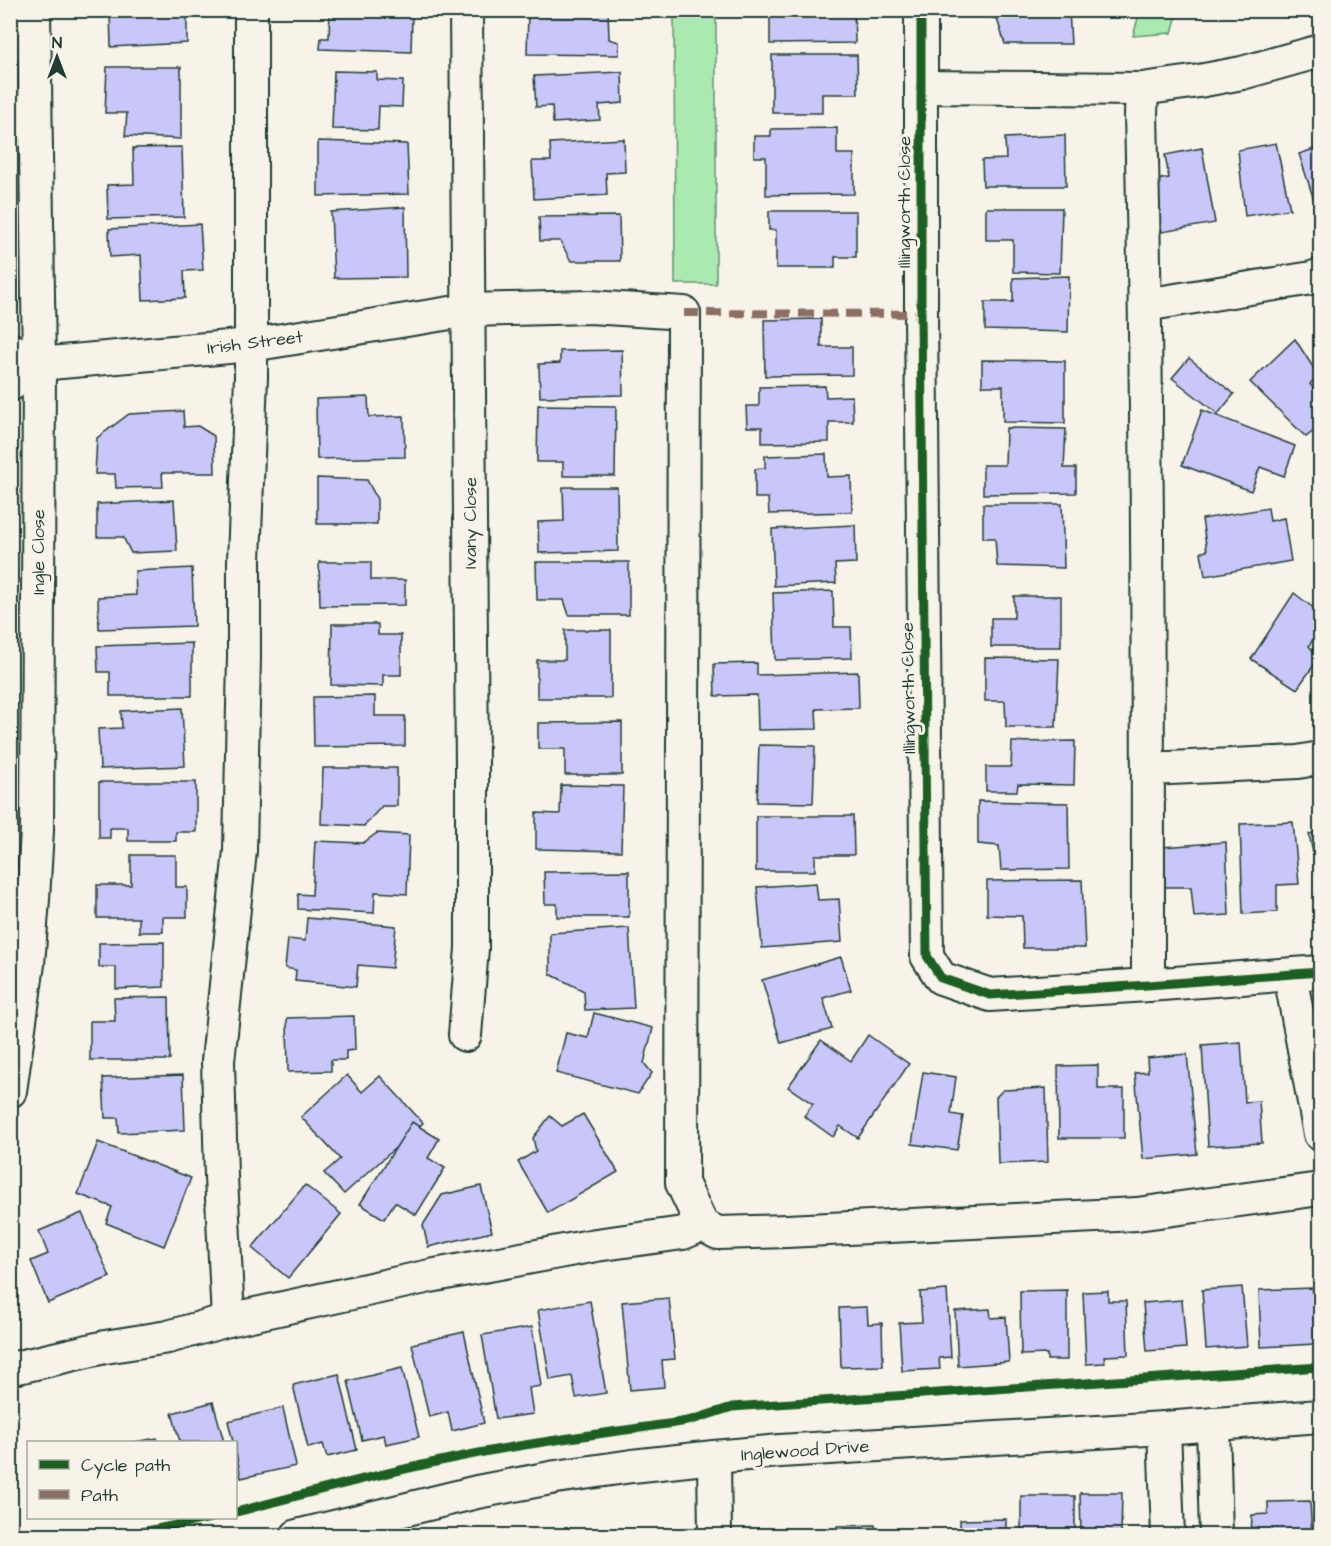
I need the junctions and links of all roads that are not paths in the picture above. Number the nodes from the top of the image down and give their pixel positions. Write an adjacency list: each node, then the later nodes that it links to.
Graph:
1 (34, 10): 13 (street, Ingle Close)
2 (251, 10): 11 (street)
3 (466, 10): 10 (street, Ivany Close)
4 (921, 10): 6 (street, Illingworth Close)
5 (1320, 51): 7 (street)
6 (921, 87): 7 (street); 19 (street, Illingworth Close)
7 (1142, 89): 9 (street)
8 (1320, 275): 9 (street)
9 (1145, 305): 16 (street)
10 (469, 310): 11 (street, Irish Street); 20 (street, Ivany Close); 24 (street, Irish Street)
11 (251, 345): 13 (street, Irish Street); 25 (street)
12 (10, 349): 13 (street)
13 (39, 363): 14 (street); 21 (street, Ingle Close)
14 (10, 385)
15 (1320, 758): 16 (street)
16 (1149, 769): 19 (street)
17 (1320, 972): 18 (street, Illingworth Close)
18 (1290, 975): 19 (street, Illingworth Close); 22 (street)
19 (1149, 985)
20 (465, 1035)
21 (10, 1091)
22 (1320, 1134)
23 (1320, 1189): 24 (street)
24 (702, 1225): 25 (street)
25 (228, 1320): 26 (street)
26 (10, 1369)
27 (1320, 1416): 28 (street, Inglewood Drive)
28 (1213, 1424): 29 (street, Inglewood Drive); 34 (street)
29 (1164, 1428): 30 (street, Inglewood Drive); 33 (street)
30 (714, 1457): 31 (street, Inglewood Drive); 32 (street)
31 (297, 1536)
32 (715, 1536)
33 (1168, 1536)
34 (1216, 1536)

